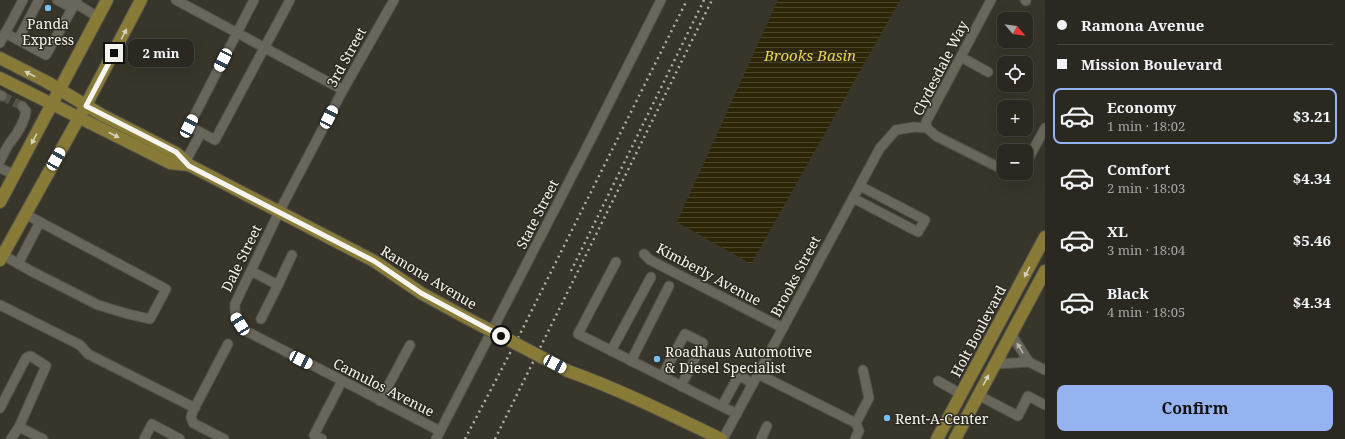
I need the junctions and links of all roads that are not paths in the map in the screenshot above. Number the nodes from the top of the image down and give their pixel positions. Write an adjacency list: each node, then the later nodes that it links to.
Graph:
1 (23, 0): 15 (street)
2 (39, 0): 16 (street)
3 (57, 0): 12 (street)
4 (107, 0): 13 (main road)
5 (141, 0): 27 (main road, one-way to 5)
6 (176, 0): 14 (street)
7 (254, 0): 14 (street)
8 (290, 0): 18 (street)
9 (661, 0): 85 (street, State Street)
10 (991, 0): 19 (street, Clydesdale Way)
11 (391, 1): 24 (street, 3rd Street)
12 (73, 3): 13 (street); 16 (street)
13 (98, 17): 23 (main road)
14 (236, 33): 18 (street); 31 (street)
15 (5, 34): 16 (street); 17 (street)
16 (18, 40)
17 (0, 43)
18 (264, 48): 24 (street); 31 (street)
19 (960, 57): 21 (street); 29 (street, Clydesdale Way)
20 (0, 58): 23 (main road, Ramona Avenue, one-way to 20)
21 (988, 72)
22 (0, 78): 25 (main road, Ramona Avenue)
23 (60, 90): 25 (main road); 27 (main road, Ramona Avenue)
24 (343, 90): 41 (street, 3rd Street)
25 (53, 105): 28 (main road, Ramona Avenue); 37 (main road, one-way to 37)
26 (22, 106): 33 (street)
27 (86, 106): 28 (main road); 34 (main road, Ramona Avenue)
28 (79, 117): 34 (main road, Ramona Avenue, one-way to 34); 42 (main road)
29 (927, 128): 35 (street); 38 (street, Brooks Street)
30 (1045, 128): 32 (street)
31 (200, 133): 34 (street)
32 (1033, 150)
33 (0, 161)
34 (187, 164): 41 (main road, Ramona Avenue)
35 (997, 166)
36 (0, 168): 37 (street)
37 (15, 175): 40 (main road)
38 (860, 186): 39 (street, Brooks Street); 39 (street)
39 (853, 198): 58 (street, Brooks Street)
40 (0, 202)
41 (279, 212): 50 (street, Dale Street); 92 (main road, Ramona Avenue, bridge)
42 (25, 214): 43 (street); 47 (main road)
43 (40, 222): 49 (street); 49 (street)
44 (1045, 237): 74 (main road, Holt Boulevard, one-way to 74)
45 (644, 254): 58 (street, Kimberly Avenue)
46 (292, 255): 53 (street)
47 (2, 258): 49 (street)
48 (616, 262): 62 (street)
49 (18, 264)
50 (250, 270): 53 (street); 56 (street, Dale Street)
51 (1045, 271): 59 (main road)
52 (651, 277): 62 (street)
53 (278, 285): 57 (street)
54 (669, 286): 63 (street)
55 (0, 306): 80 (street)
56 (235, 317): 70 (street, Camulos Avenue)
57 (261, 319)
58 (783, 328): 68 (street, Brooks Street)
59 (1011, 334): 64 (street, one-way to 59); 65 (main road)
60 (228, 344): 80 (street)
61 (410, 345): 76 (street)
62 (611, 351): 63 (street)
63 (631, 361): 69 (street)
64 (1029, 362): 65 (street); 67 (street)
65 (995, 364): 75 (main road, one-way to 65)
66 (863, 370): 82 (street)
67 (1045, 370)
68 (758, 374): 72 (street, Brooks Street); 82 (street)
69 (662, 376): 73 (street); 73 (street)
70 (342, 381): 76 (street, Camulos Avenue); 91 (street)
71 (938, 381): 74 (street)
72 (753, 384): 78 (street); 81 (street, Brooks Street)
73 (681, 386): 78 (street)
74 (961, 394): 95 (main road, Holt Boulevard)
75 (978, 395): 77 (street); 96 (main road)
76 (380, 401): 85 (street, Camulos Avenue)
77 (1045, 405)
78 (722, 406): 81 (street)
79 (0, 408): 83 (street)
80 (194, 408): 90 (street)
81 (737, 414): 92 (street, Brooks Street)
82 (856, 423): 94 (street)
83 (19, 426): 86 (street); 87 (street)
84 (768, 426): 93 (street)
85 (438, 435)
86 (11, 439)
87 (43, 439)
88 (144, 439): 89 (street)
89 (180, 439)
90 (224, 439)
91 (322, 439)
92 (722, 439)
93 (761, 439)
94 (855, 439)
95 (937, 439)
96 (954, 439)

